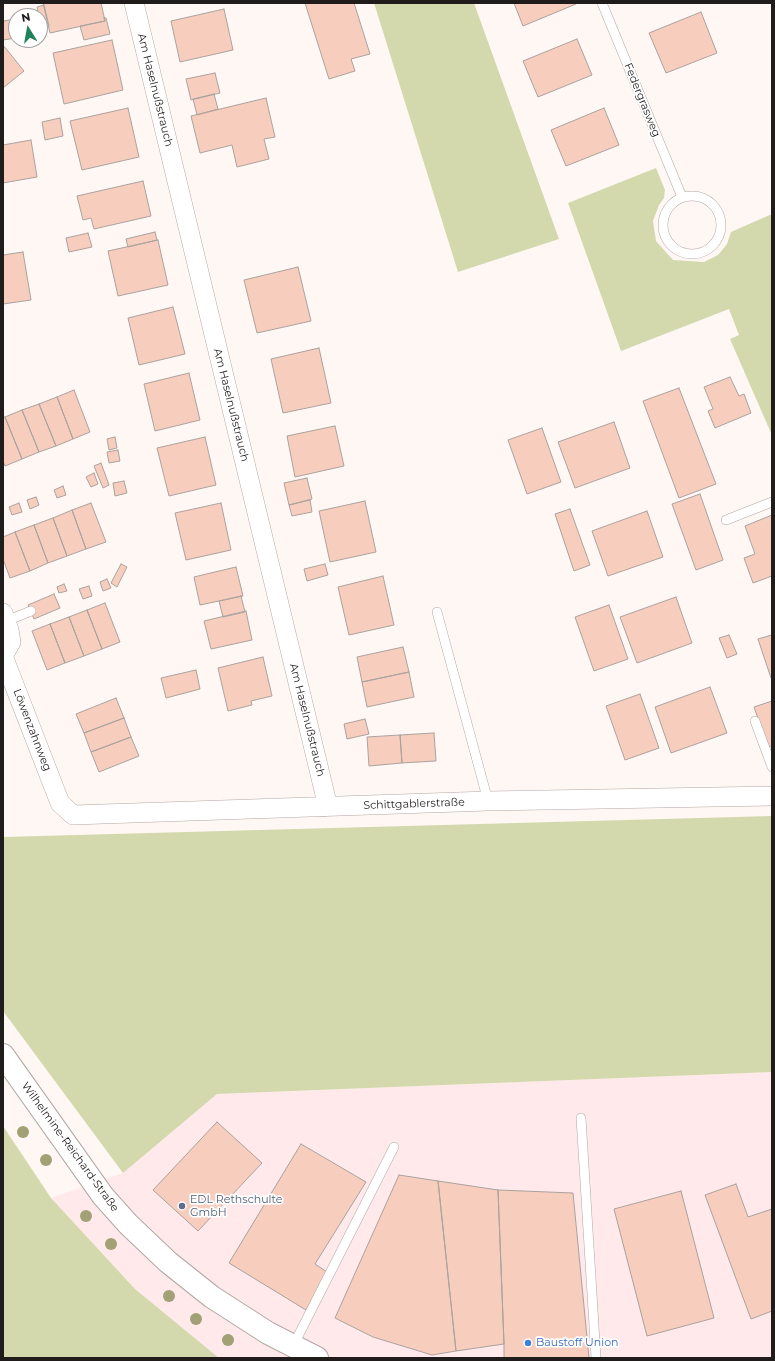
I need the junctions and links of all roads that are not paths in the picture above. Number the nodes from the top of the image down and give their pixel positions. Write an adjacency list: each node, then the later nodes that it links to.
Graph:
1 (134, 3): 15 (street, Am Haselnußstrauch)
2 (602, 3): 3 (lane, Federgrasweg)
3 (682, 198): 3 (lane)
4 (772, 502): 5 (lane)
5 (726, 520)
6 (30, 611): 8 (lane)
7 (437, 612): 13 (lane)
8 (4, 617): 9 (street, Löwenzahnweg)
9 (3, 656): 14 (street, Löwenzahnweg)
10 (754, 721): 11 (lane)
11 (772, 767)
12 (772, 796): 13 (street, Schittgablerstraße)
13 (488, 802): 15 (street, Schittgablerstraße)
14 (60, 804): 15 (street, Schittgablerstraße)
15 (328, 807)
16 (3, 1054): 19 (street, Wilhelmine-Reichard-Straße)
17 (581, 1118): 21 (lane)
18 (394, 1147): 19 (lane)
19 (293, 1346): 20 (street, Wilhelmine-Reichard-Straße)
20 (317, 1358)
21 (596, 1358)

